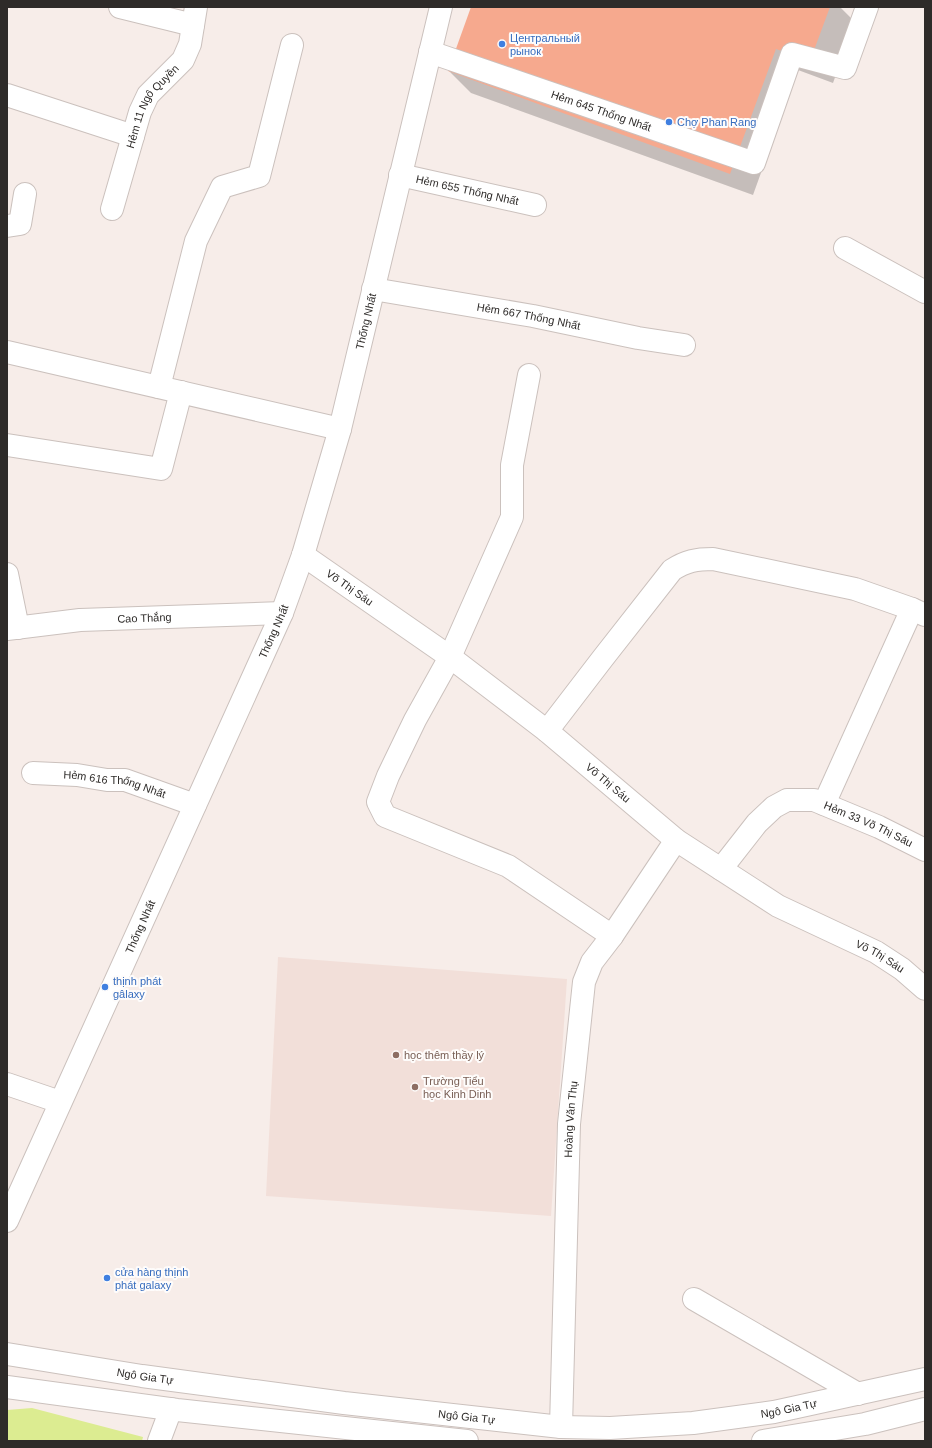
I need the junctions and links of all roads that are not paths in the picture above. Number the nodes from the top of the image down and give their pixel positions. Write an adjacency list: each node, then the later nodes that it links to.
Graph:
1 (120, 7): 4 (street)
2 (441, 7): 6 (street, Thống Nhất)
3 (867, 7): 6 (street, Hẻm 645 Thống Nhất)
4 (195, 16): 8 (street, Hẻm 11 Ngô Quyền)
5 (292, 45): 20 (street)
6 (430, 52): 9 (street, Thống Nhất)
7 (7, 95): 8 (street)
8 (133, 136): 12 (street, Hẻm 11 Ngô Quyền)
9 (400, 175): 11 (street, Hẻm 655 Thống Nhất); 15 (street, Thống Nhất)
10 (26, 194): 13 (street)
11 (535, 205)
12 (112, 209)
13 (7, 226)
14 (845, 248): 16 (street)
15 (373, 289): 17 (street, Hẻm 667 Thống Nhất); 22 (street, Thống Nhất)
16 (925, 292)
17 (684, 345)
18 (7, 352): 20 (street)
19 (529, 374): 29 (street)
20 (159, 387): 21 (street)
21 (182, 392): 22 (street); 23 (street)
22 (340, 429): 24 (street, Thống Nhất)
23 (7, 445)
24 (303, 555): 27 (street, Thống Nhất); 29 (street, Võ Thị Sáu)
25 (7, 574): 28 (street)
26 (918, 612): 30 (street); 32 (street)
27 (282, 613): 28 (street, Cao Thắng); 33 (street, Thống Nhất)
28 (12, 628)
29 (450, 658): 30 (street, Võ Thị Sáu); 37 (street)
30 (547, 731): 34 (street, Võ Thị Sáu)
31 (33, 773): 33 (street, Hẻm 616 Thống Nhất)
32 (824, 804): 35 (street, Hẻm 33 Võ Thị Sáu); 36 (street, Hẻm 33 Võ Thị Sáu)
33 (195, 805): 40 (street, Thống Nhất)
34 (676, 840): 36 (street, Võ Thị Sáu); 37 (street, Hoàng Văn Thụ)
35 (925, 850)
36 (721, 869): 38 (street, Võ Thị Sáu)
37 (612, 936): 53 (street, Hoàng Văn Thụ)
38 (925, 989)
39 (7, 1084): 40 (street)
40 (60, 1102): 41 (street, Thống Nhất)
41 (7, 1221)
42 (694, 1299): 47 (street)
43 (7, 1354): 45 (street, Ngô Gia Tự)
44 (925, 1379): 47 (street, Ngô Gia Tự)
45 (175, 1380): 48 (street, Ngô Gia Tự); 50 (street)
46 (7, 1388): 50 (street)
47 (858, 1394): 51 (street); 53 (street, Ngô Gia Tự)
48 (326, 1401): 52 (street); 53 (street, Ngô Gia Tự)
49 (925, 1409): 51 (street)
50 (171, 1410): 52 (street); 55 (street)
51 (865, 1424): 57 (street)
52 (324, 1427): 54 (street)
53 (561, 1434)
54 (370, 1436): 56 (street)
55 (159, 1441)
56 (467, 1441)
57 (763, 1441)

